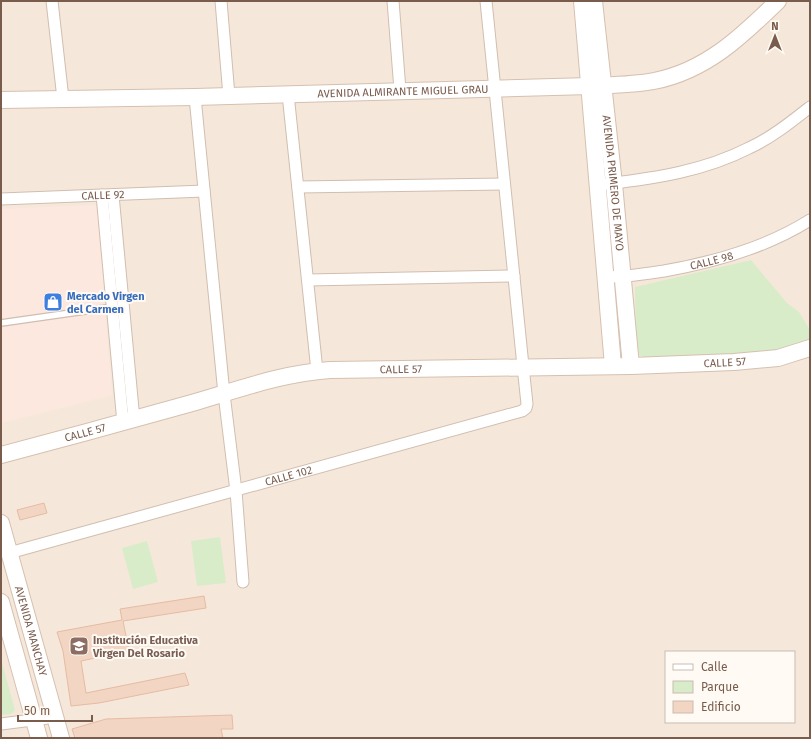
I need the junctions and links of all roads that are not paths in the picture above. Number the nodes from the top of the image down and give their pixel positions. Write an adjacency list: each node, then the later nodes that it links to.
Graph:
1 (52, 1): 14 (street)
2 (221, 1): 12 (street)
3 (393, 1): 10 (street)
4 (486, 1): 9 (street, CALLE 102)
5 (582, 1): 8 (street, AVENIDA PRIMERO DE MAYO)
6 (594, 1): 8 (street, AVENIDA PRIMERO DE MAYO)
7 (778, 1): 8 (street, AVENIDA ALMIRANTE MIGUEL GRAU)
8 (597, 86): 9 (street, AVENIDA ALMIRANTE MIGUEL GRAU); 18 (street, AVENIDA PRIMERO DE MAYO); 19 (street, AVENIDA PRIMERO DE MAYO)
9 (495, 88): 10 (street, AVENIDA ALMIRANTE MIGUEL GRAU); 17 (street, CALLE 102)
10 (400, 90): 11 (street, AVENIDA ALMIRANTE MIGUEL GRAU)
11 (288, 94): 12 (street, AVENIDA ALMIRANTE MIGUEL GRAU); 20 (street)
12 (229, 96): 13 (street, AVENIDA ALMIRANTE MIGUEL GRAU)
13 (195, 97): 14 (street, AVENIDA ALMIRANTE MIGUEL GRAU); 21 (street)
14 (63, 99): 15 (street, AVENIDA ALMIRANTE MIGUEL GRAU)
15 (1, 100)
16 (810, 107): 18 (street)
17 (504, 184): 20 (street); 25 (street, CALLE 102)
18 (614, 184): 19 (street); 27 (street, AVENIDA PRIMERO DE MAYO)
19 (598, 186): 26 (street, AVENIDA PRIMERO DE MAYO)
20 (298, 188): 28 (street)
21 (204, 191): 22 (street, CALLE 92); 36 (street)
22 (107, 195): 23 (street, CALLE 92); 29 (street); 37 (street)
23 (1, 199)
24 (810, 220): 27 (street, CALLE 98)
25 (514, 276): 28 (street); 32 (street, CALLE 102)
26 (606, 277): 27 (street, CALLE 98); 33 (street, AVENIDA PRIMERO DE MAYO)
27 (622, 277): 34 (street, AVENIDA PRIMERO DE MAYO)
28 (308, 280): 35 (street)
29 (113, 307): 30 (lane); 37 (street)
30 (1, 323)
31 (810, 348): 34 (street, CALLE 57)
32 (523, 366): 33 (street, CALLE 57); 35 (street, CALLE 57); 39 (street, CALLE 102)
33 (613, 366): 34 (street, CALLE 57)
34 (631, 366)
35 (317, 371): 36 (street, CALLE 57)
36 (224, 394): 37 (street, CALLE 57); 39 (street)
37 (129, 421): 38 (street, CALLE 57)
38 (1, 455)
39 (236, 491): 41 (street, CALLE 102); 42 (street)
40 (1, 524): 41 (street, AVENIDA MANCHAY)
41 (10, 553): 44 (street, AVENIDA MANCHAY)
42 (243, 582)
43 (1, 602): 45 (street, AVENIDA MANCHAY)
44 (56, 718): 45 (street); 48 (street, AVENIDA MANCHAY)
45 (35, 720): 46 (street); 47 (street, AVENIDA MANCHAY)
46 (1, 724)
47 (39, 738)
48 (61, 738)

